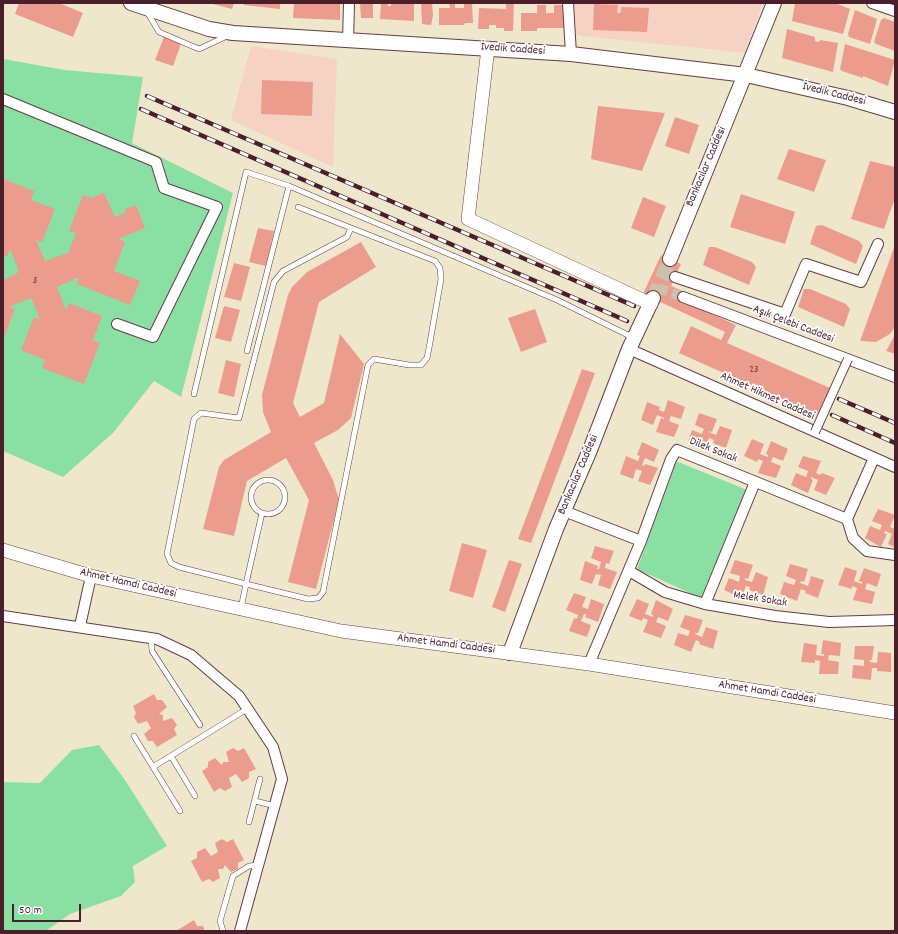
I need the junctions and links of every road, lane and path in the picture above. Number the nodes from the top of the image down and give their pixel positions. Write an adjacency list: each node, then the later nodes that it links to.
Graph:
1 (131, 3): 6 (main road, İvedik Caddesi)
2 (349, 3): 9 (street)
3 (568, 3): 11 (street)
4 (774, 3): 12 (main road, Bankacılar Caddesi)
5 (872, 3): 7 (street)
6 (144, 5): 8 (main road, İvedik Caddesi); 8 (lane)
7 (895, 10)
8 (232, 33): 9 (main road, İvedik Caddesi)
9 (348, 41): 10 (main road, İvedik Caddesi)
10 (488, 48): 11 (main road, İvedik Caddesi); 22 (street)
11 (571, 54): 12 (main road, İvedik Caddesi)
12 (746, 75): 14 (main road, İvedik Caddesi); 19 (main road, Bankacılar Caddesi)
13 (3, 100): 23 (street)
14 (895, 112)
15 (288, 186): 24 (lane); 25 (lane); 28 (lane)
16 (298, 207): 17 (lane)
17 (351, 228): 41 (lane); 41 (lane)
18 (878, 244): 20 (street)
19 (670, 259)
20 (675, 277)
21 (683, 297): 26 (street, Aşık Çelebi Caddesi)
22 (652, 301): 24 (main road, Bankacılar Caddesi)
23 (117, 324)
24 (632, 344): 29 (street, Ahmet Hikmet Caddesi); 33 (main road, Bankacılar Caddesi)
25 (247, 351)
26 (848, 359): 27 (street, Aşık Çelebi Caddesi); 29 (street, bridge)
27 (895, 377)
28 (194, 394)
29 (815, 432): 30 (street, Ahmet Hikmet Caddesi)
30 (874, 458): 31 (street, Ahmet Hikmet Caddesi); 35 (street)
31 (895, 467)
32 (755, 482): 35 (street, Dilek Sokak); 36 (street, Dilek Sokak); 42 (street)
33 (564, 511): 36 (street); 48 (main road, Bankacılar Caddesi)
34 (262, 513): 34 (lane); 41 (lane)
35 (847, 518): 38 (street)
36 (642, 542): 39 (street, Dilek Sokak)
37 (3, 550): 40 (street, Ahmet Hamdi Caddesi)
38 (895, 555)
39 (629, 571): 42 (street, Melek Sokak); 49 (street, Dilek Sokak)
40 (91, 576): 43 (street, Ahmet Hamdi Caddesi); 46 (street)
41 (246, 584): 43 (lane)
42 (706, 604): 45 (street, Melek Sokak)
43 (241, 610): 48 (street, Ahmet Hamdi Caddesi)
44 (3, 616): 46 (street)
45 (895, 620)
46 (80, 626): 47 (street)
47 (151, 638): 50 (street); 52 (lane)
48 (510, 653): 49 (street, Ahmet Hamdi Caddesi)
49 (589, 664): 51 (street, Ahmet Hamdi Caddesi)
50 (247, 708): 54 (lane); 59 (street)
51 (895, 713)
52 (200, 725)
53 (134, 736): 55 (lane)
54 (171, 756): 55 (lane); 57 (lane)
55 (153, 767): 60 (lane)
56 (260, 779): 58 (lane)
57 (195, 796)
58 (255, 801): 59 (lane); 61 (lane)
59 (275, 806): 62 (street)
60 (180, 811)
61 (249, 822)
62 (258, 865): 63 (lane); 64 (street)
63 (223, 931)
64 (240, 931)

